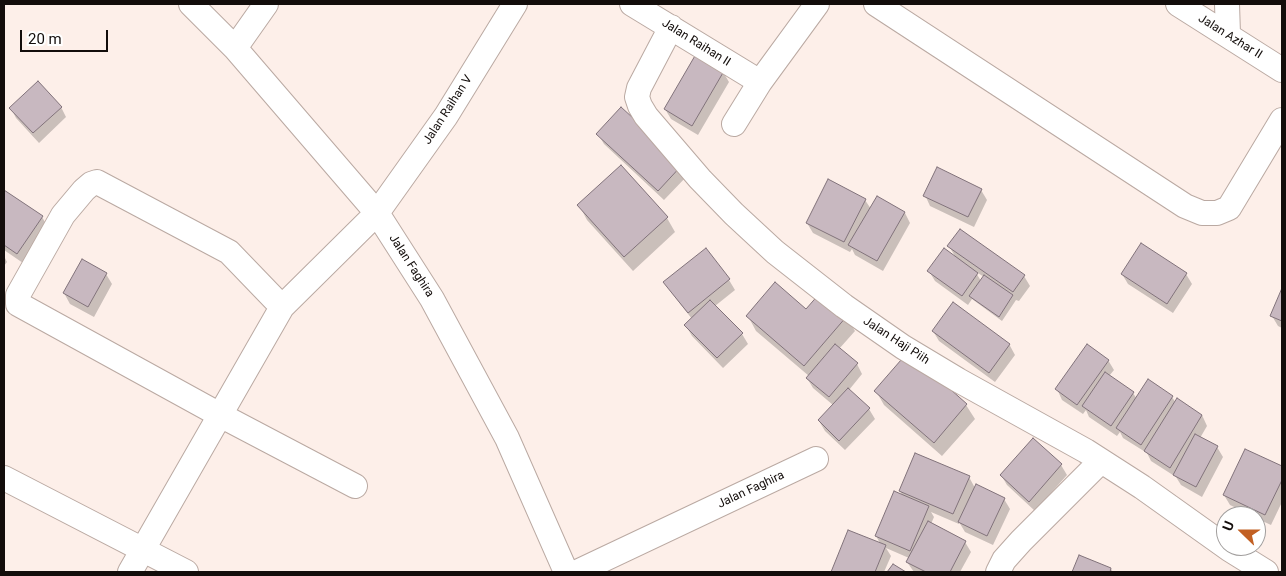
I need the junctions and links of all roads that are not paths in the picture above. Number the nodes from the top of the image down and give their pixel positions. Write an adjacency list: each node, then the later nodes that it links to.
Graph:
1 (191, 4): 11 (street, Jalan Faghira)
2 (266, 4): 11 (street)
3 (515, 4): 16 (street, Jalan Raihan V)
4 (632, 4): 9 (street, Jalan Raihan II)
5 (817, 4): 13 (street)
6 (876, 4): 14 (street)
7 (1178, 4): 10 (street, Jalan Azhar II)
8 (1227, 4): 10 (street)
9 (667, 17): 13 (street, Jalan Raihan II); 20 (street, Jalan Haji Piih)
10 (1228, 34): 12 (street, Jalan Azhar II)
11 (235, 48): 16 (street, Jalan Faghira)
12 (1282, 70)
13 (760, 82): 15 (street)
14 (1282, 120)
15 (734, 124)
16 (377, 213): 17 (street, Jalan Raihan V); 26 (street, Jalan Faghira)
17 (282, 307): 18 (street, Jalan Raihan V); 18 (street)
18 (220, 415): 22 (street); 23 (street, Jalan Raihan V)
19 (816, 459): 27 (street, Jalan Faghira)
20 (1100, 461): 28 (street); 29 (street, Jalan Haji Piih)
21 (4, 478): 23 (street)
22 (355, 486)
23 (143, 550): 24 (street, Jalan Raihan V); 25 (street)
24 (130, 572)
25 (186, 572)
26 (566, 572)
27 (577, 572)
28 (998, 572)
29 (1266, 572)

